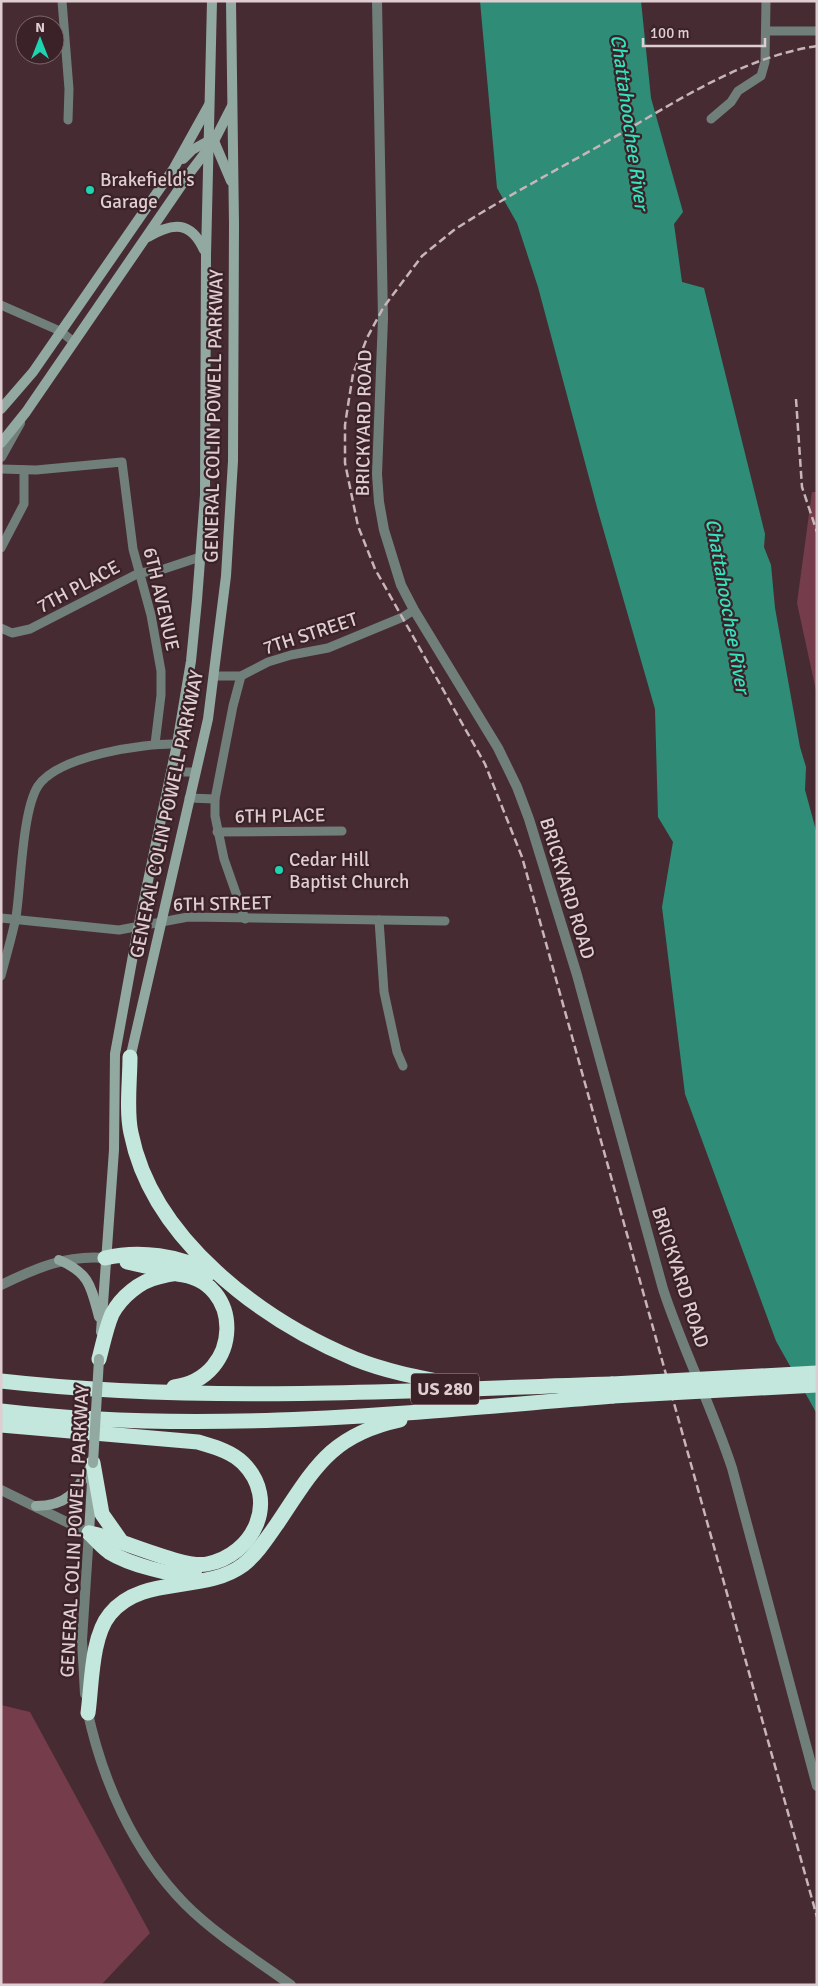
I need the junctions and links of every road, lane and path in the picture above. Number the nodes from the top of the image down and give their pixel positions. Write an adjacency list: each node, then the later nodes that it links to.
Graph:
1 (62, 1): 11 (street)
2 (212, 1): 8 (main road, GENERAL COLIN POWELL PARKWAY)
3 (231, 1): 9 (main road, GENERAL COLIN POWELL PARKWAY)
4 (377, 1): 30 (street, BRICKYARD ROAD)
5 (766, 1): 6 (street)
6 (766, 31): 7 (street); 10 (street)
7 (817, 31)
8 (211, 101): 12 (main road, GENERAL COLIN POWELL PARKWAY); 13 (main road)
9 (234, 102): 12 (main road); 14 (main road, GENERAL COLIN POWELL PARKWAY)
10 (711, 119)
11 (68, 120)
12 (211, 143): 13 (main road); 14 (main road); 16 (main road); 17 (main road, GENERAL COLIN POWELL PARKWAY)
13 (174, 168): 15 (main road)
14 (233, 185): 32 (main road, GENERAL COLIN POWELL PARKWAY)
15 (125, 238): 16 (main road); 19 (main road)
16 (142, 243): 17 (main road); 20 (main road)
17 (206, 255): 28 (main road, GENERAL COLIN POWELL PARKWAY)
18 (1, 305): 19 (street)
19 (60, 331): 20 (street); 21 (main road)
20 (74, 342): 22 (main road)
21 (1, 409)
22 (26, 412): 23 (main road); 24 (street)
23 (1, 443)
24 (1, 457)
25 (1, 469): 26 (street)
26 (24, 470): 27 (street); 29 (street, 6TH AVENUE)
27 (1, 548)
28 (200, 557): 29 (street, 7TH PLACE); 35 (main road, GENERAL COLIN POWELL PARKWAY)
29 (139, 573): 31 (street, 7TH PLACE); 34 (street, 6TH AVENUE)
30 (414, 610): 33 (street, 7TH STREET); 76 (street, BRICKYARD ROAD)
31 (1, 628)
32 (214, 676): 33 (street, 7TH STREET); 37 (main road, GENERAL COLIN POWELL PARKWAY)
33 (241, 676): 39 (street)
34 (156, 744): 35 (street); 43 (street)
35 (177, 744): 36 (main road, GENERAL COLIN POWELL PARKWAY)
36 (171, 772): 37 (street); 48 (main road, GENERAL COLIN POWELL PARKWAY)
37 (196, 772): 38 (main road, GENERAL COLIN POWELL PARKWAY)
38 (189, 798): 39 (street); 45 (main road, GENERAL COLIN POWELL PARKWAY)
39 (215, 799): 41 (street)
40 (342, 831): 41 (street, 6TH PLACE)
41 (217, 832): 44 (street)
42 (1, 918): 43 (street, 6TH STREET)
43 (15, 918): 48 (street, 6TH STREET); 49 (street)
44 (245, 919): 45 (street, 6TH STREET); 46 (street, 6TH STREET)
45 (162, 920): 48 (street, 6TH STREET); 50 (main road, GENERAL COLIN POWELL PARKWAY)
46 (379, 920): 47 (street, 6TH STREET); 51 (street)
47 (445, 921)
48 (138, 928): 52 (main road, GENERAL COLIN POWELL PARKWAY)
49 (1, 976)
50 (130, 1057): 52 (main road, GENERAL COLIN POWELL PARKWAY); 57 (highway)
51 (403, 1066)
52 (114, 1150): 53 (main road, GENERAL COLIN POWELL PARKWAY)
53 (106, 1258): 54 (street); 55 (highway); 57 (highway); 58 (main road, GENERAL COLIN POWELL PARKWAY)
54 (60, 1260): 56 (street); 58 (main road)
55 (176, 1274): 59 (highway); 65 (highway)
56 (1, 1285)
57 (233, 1287): 63 (highway)
58 (101, 1328): 59 (main road, GENERAL COLIN POWELL PARKWAY)
59 (99, 1359): 69 (main road, GENERAL COLIN POWELL PARKWAY, bridge)
60 (817, 1373): 64 (highway, US 280, bridge)
61 (1, 1381): 65 (highway, US 280)
62 (817, 1385): 64 (highway, US 280, bridge)
63 (476, 1388): 64 (highway, US 280); 65 (highway, US 280)
64 (612, 1390): 66 (highway, US 280)
65 (143, 1392)
66 (443, 1410): 67 (highway, US 280); 74 (highway)
67 (1, 1411)
68 (1, 1425): 73 (highway)
69 (93, 1463): 71 (main road); 72 (main road, GENERAL COLIN POWELL PARKWAY); 73 (highway)
70 (1, 1490): 71 (street)
71 (36, 1506): 72 (street)
72 (89, 1533): 73 (highway); 74 (highway); 75 (street, GENERAL COLIN POWELL PARKWAY)
73 (121, 1541)
74 (217, 1579): 75 (highway)
75 (88, 1713): 77 (street, GENERAL COLIN POWELL PARKWAY)
76 (817, 1786)
77 (290, 1985)

